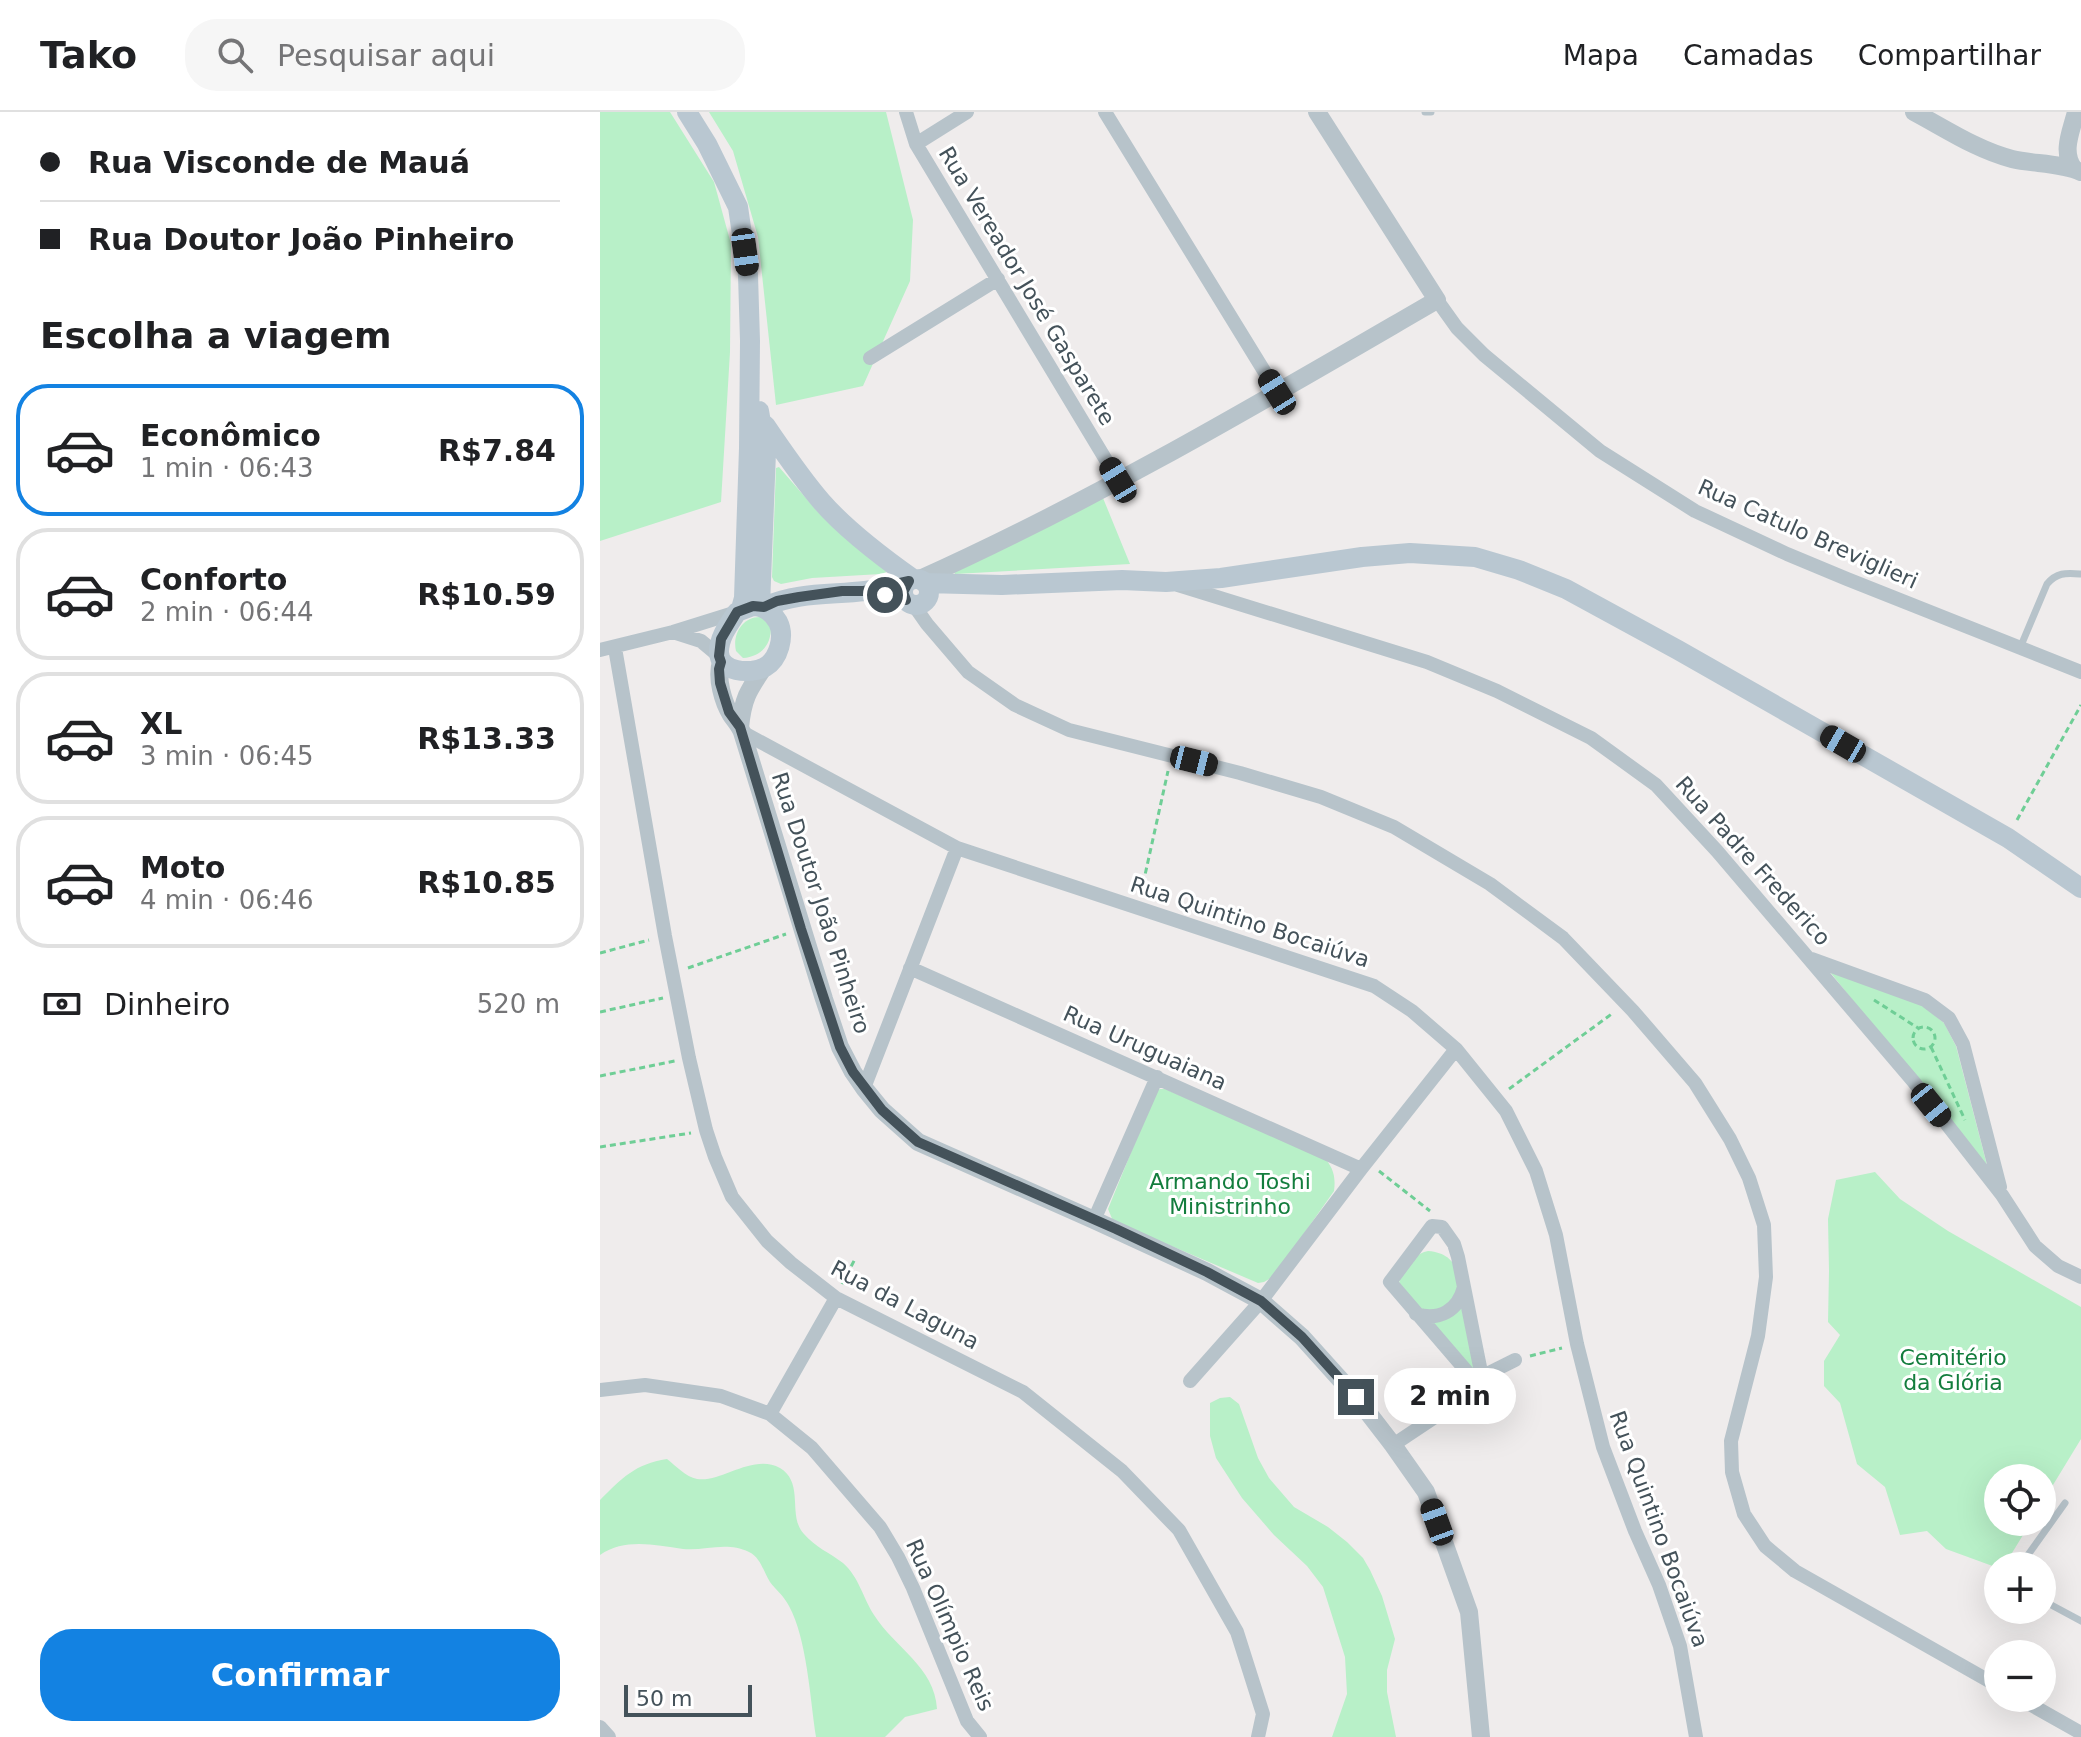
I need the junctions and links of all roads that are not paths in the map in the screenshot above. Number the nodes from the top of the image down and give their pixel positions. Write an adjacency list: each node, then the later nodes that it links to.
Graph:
1 (687, 112): 13 (main road)
2 (906, 112): 8 (street, Rua Vereador José Gasparete)
3 (967, 112): 8 (street)
4 (1105, 112): 14 (street)
5 (1317, 112): 11 (street)
6 (1914, 112): 9 (street)
7 (2076, 112): 9 (street)
8 (916, 144): 10 (street, Rua Vereador José Gasparete)
9 (2074, 165)
10 (998, 279): 12 (street); 16 (street, Rua Vereador José Gasparete)
11 (1437, 300): 14 (street); 24 (street, Rua Catulo Breviglieri)
12 (870, 358)
13 (750, 367): 15 (main road); 21 (main road)
14 (1277, 392): 16 (street)
15 (761, 418): 19 (main road); 21 (main road)
16 (1118, 480): 19 (street)
17 (2081, 574): 24 (lane)
18 (1166, 582): 19 (main road); 31 (main road); 32 (street, Rua Padre Frederico)
19 (916, 589): 20 (main road); 55 (street)
20 (818, 594): 21 (main road); 22 (main road)
21 (750, 608): 22 (main road); 23 (street); 26 (main road)
22 (780, 626): 27 (main road)
23 (673, 632): 25 (street); 26 (street)
24 (2020, 648): 28 (street, Rua Catulo Breviglieri)
25 (607, 649): 42 (street, Rua da Laguna)
26 (720, 659): 27 (main road); 29 (street, Rua Doutor João Pinheiro)
27 (764, 667): 29 (street, Rua Doutor João Pinheiro)
28 (2081, 672)
29 (741, 730): 30 (street, Rua Quintino Bocaiúva); 36 (street, Rua Doutor João Pinheiro)
30 (957, 848): 33 (street); 34 (street, Rua Quintino Bocaiúva)
31 (2081, 888)
32 (1810, 959): 38 (street, Rua Padre Frederico); 38 (street)
33 (910, 968): 35 (street, Rua Uruguaiana); 36 (street)
34 (1456, 1049): 37 (street); 63 (street, Rua Quintino Bocaiúva)
35 (1157, 1077): 37 (street, Rua Uruguaiana); 39 (street)
36 (864, 1088): 39 (street, Rua Doutor João Pinheiro)
37 (1364, 1165): 43 (street)
38 (2002, 1195): 40 (street)
39 (1094, 1220): 43 (street, Rua Doutor João Pinheiro)
40 (2081, 1277)
41 (1464, 1286): 44 (street); 44 (street); 47 (street)
42 (839, 1292): 49 (street); 61 (street, Rua da Laguna)
43 (1261, 1301): 46 (street); 50 (street, Rua Doutor João Pinheiro)
44 (1416, 1314): 47 (street)
45 (1515, 1360): 47 (street)
46 (1190, 1381)
47 (1476, 1383): 50 (street)
48 (600, 1390): 49 (street, Rua Olímpio Reis)
49 (770, 1414): 60 (street, Rua Olímpio Reis)
50 (1393, 1445): 62 (street, Rua Doutor João Pinheiro)
51 (2065, 1503): 52 (lane)
52 (2030, 1552)
53 (2056, 1608): 54 (lane)
54 (2081, 1621)
55 (1984, 1678)
56 (2044, 1712): 58 (street)
57 (600, 1727): 59 (street)
58 (2081, 1733)
59 (609, 1737)
60 (980, 1737)
61 (1258, 1737)
62 (1481, 1737)
63 (1696, 1737)

